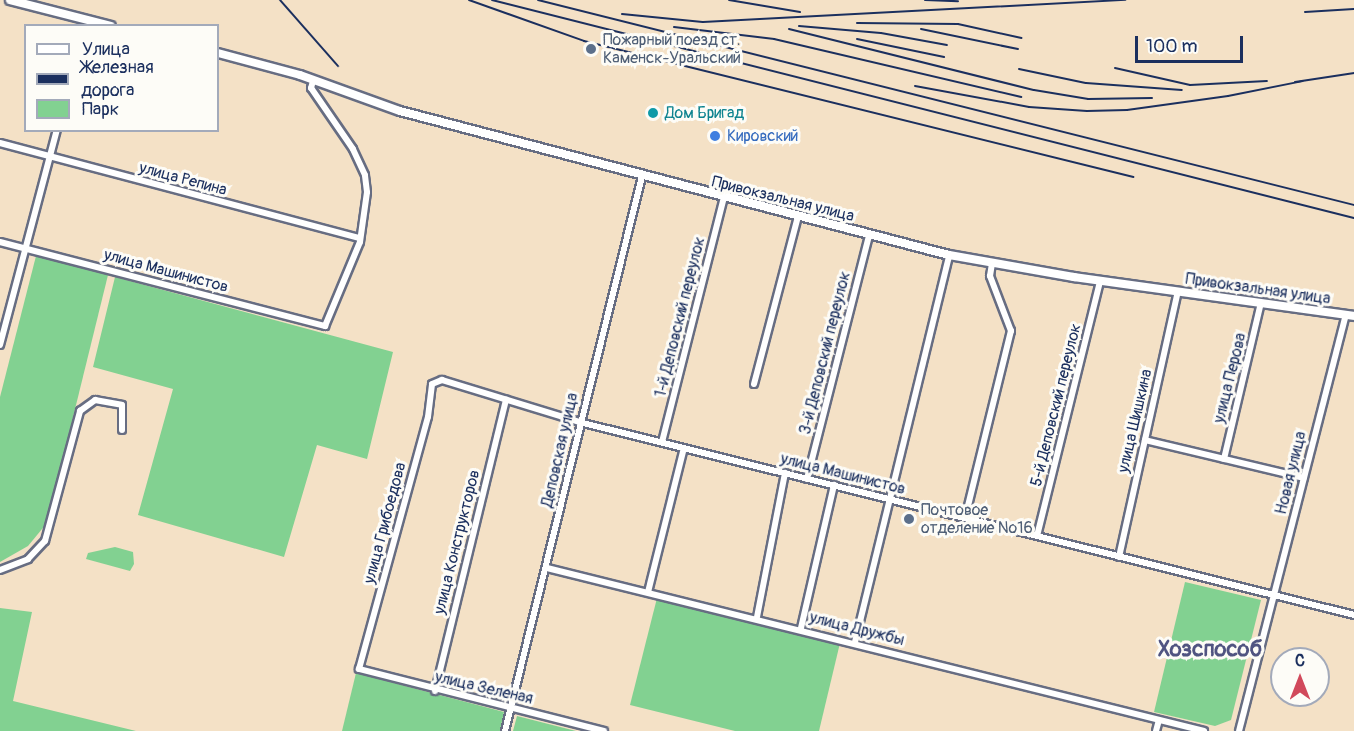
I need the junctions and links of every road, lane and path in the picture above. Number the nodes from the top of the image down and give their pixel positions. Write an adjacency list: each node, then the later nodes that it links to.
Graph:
1 (10, 0): 2 (street)
2 (88, 23)
3 (219, 53): 4 (street, Привокзальная улица)
4 (313, 81): 8 (street, Привокзальная улица); 12 (street)
5 (56, 132): 7 (street)
6 (0, 143): 7 (street, улица Репина)
7 (49, 158): 12 (street, улица Репина); 14 (street)
8 (642, 176): 9 (street, Привокзальная улица); 25 (street, Деповская улица)
9 (724, 197): 10 (street, Привокзальная улица); 28 (street, 1-й Деповский переулок)
10 (798, 216): 11 (street, Привокзальная улица); 23 (street)
11 (869, 235): 15 (street, Привокзальная улица); 32 (street, 3-й Деповский переулок)
12 (360, 238): 14 (street, улица Машинистов)
13 (0, 242): 14 (street, улица Машинистов)
14 (25, 248): 21 (street)
15 (949, 255): 16 (street, Привокзальная улица); 35 (street)
16 (992, 263): 17 (street, Привокзальная улица); 36 (street)
17 (1100, 280): 18 (street, Привокзальная улица); 37 (street, 5-й Деповский переулок)
18 (1178, 291): 19 (street, Привокзальная улица); 27 (street, улица Шишкина)
19 (1261, 303): 20 (street, Привокзальная улица); 30 (street, улица Перова)
20 (1350, 315): 33 (street, Новая улица)
21 (0, 345)
22 (432, 384): 24 (street, улица Машинистов); 47 (street, улица Грибоедова)
23 (754, 384)
24 (506, 400): 25 (street, улица Машинистов); 48 (street, улица Конструкторов)
25 (579, 422): 28 (street, улица Машинистов); 39 (street, Деповская улица)
26 (122, 430): 40 (street)
27 (1145, 440): 30 (street); 38 (street, улица Шишкина)
28 (662, 442): 29 (street, улица Машинистов)
29 (684, 448): 31 (street, улица Машинистов); 41 (street)
30 (1224, 459): 33 (street)
31 (785, 473): 32 (street, улица Машинистов); 44 (street)
32 (807, 478): 34 (street, улица Машинистов)
33 (1304, 478): 42 (street, Новая улица)
34 (834, 485): 35 (street, улица Машинистов); 45 (street)
35 (887, 499): 36 (street, улица Машинистов); 46 (street)
36 (965, 518): 37 (street, улица Машинистов)
37 (1037, 536): 38 (street, улица Машинистов)
38 (1119, 556): 42 (street, улица Машинистов)
39 (547, 568): 41 (street, улица Дружбы); 49 (street, Деповская улица)
40 (0, 570)
41 (648, 592): 44 (street, улица Дружбы)
42 (1274, 595): 43 (street, улица Машинистов); 55 (street, Новая улица)
43 (1354, 614)
44 (757, 617): 45 (street, улица Дружбы)
45 (801, 628): 46 (street, улица Дружбы)
46 (855, 642): 50 (street, улица Дружбы)
47 (359, 669): 48 (street, улица Зеленая)
48 (435, 691): 49 (street, улица Зеленая)
49 (511, 708): 51 (street, Деповская улица); 52 (street, улица Зеленая)
50 (1159, 720): 53 (street); 54 (street, улица Дружбы)
51 (505, 731)
52 (604, 731)
53 (1156, 731)
54 (1204, 731)
55 (1239, 731)

